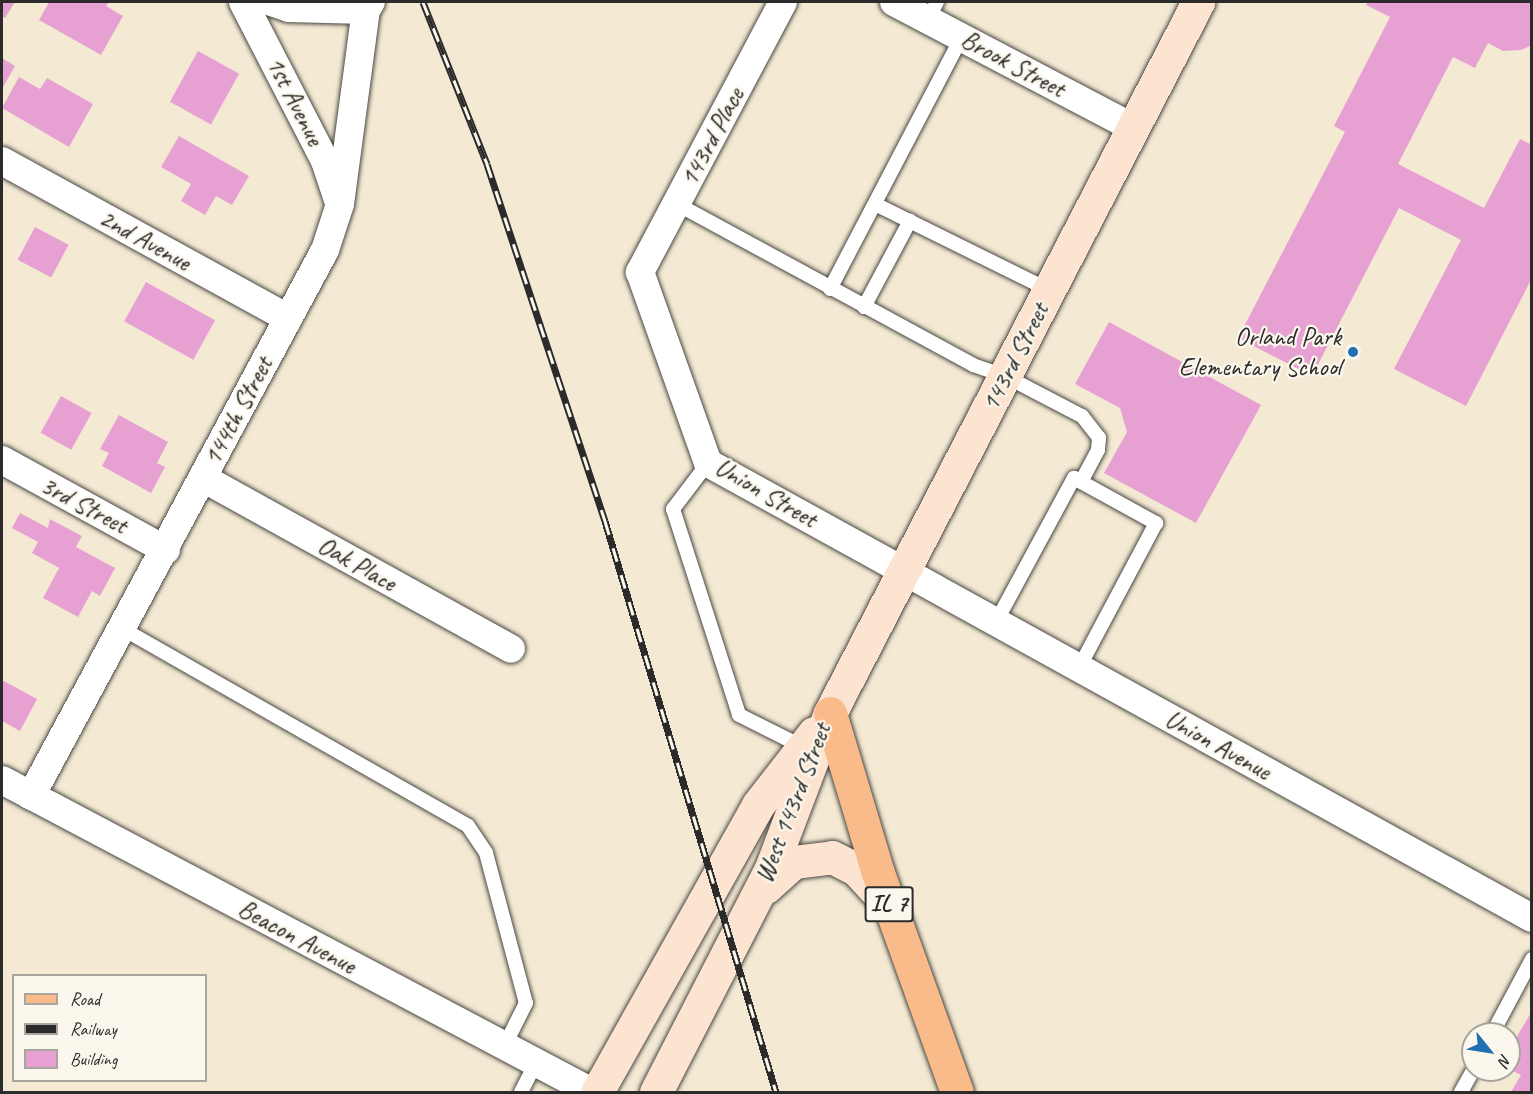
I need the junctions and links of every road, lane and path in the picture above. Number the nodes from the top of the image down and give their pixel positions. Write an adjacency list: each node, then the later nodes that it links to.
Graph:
1 (243, 2): 11 (street, 1st Avenue)
2 (271, 2): 6 (street)
3 (783, 2): 12 (street, 143rd Place)
4 (894, 2): 7 (street, Brook Street)
5 (1198, 2): 9 (main road, 143rd Street)
6 (369, 6): 11 (street, 144th Street)
7 (932, 10): 8 (street, Brook Street)
8 (962, 37): 9 (street, Brook Street); 13 (lane)
9 (1132, 127): 17 (main road, 143rd Street)
10 (2, 161): 19 (street, 2nd Avenue)
11 (340, 204): 19 (street, 144th Street)
12 (677, 204): 15 (street, 143rd Place); 16 (lane)
13 (875, 204): 14 (lane); 16 (lane)
14 (910, 221): 17 (lane); 18 (lane)
15 (640, 272): 22 (street, Union Street)
16 (830, 289): 18 (lane)
17 (1049, 290): 20 (main road, 143rd Street)
18 (864, 307): 20 (lane)
19 (288, 318): 23 (street, 144th Street)
20 (1005, 376): 24 (lane); 26 (main road, 143rd Street)
21 (2, 460): 25 (street, 3rd Street)
22 (708, 463): 26 (street, Union Street); 32 (lane)
23 (203, 478): 25 (street, 144th Street); 29 (street, Oak Place)
24 (1081, 482): 27 (lane); 30 (lane)
25 (166, 550): 28 (street, 144th Street)
26 (904, 571): 27 (street, Union Avenue); 31 (main road, 143rd Street)
27 (996, 622): 30 (street, Union Avenue)
28 (123, 629): 34 (street, 144th Street); 40 (lane)
29 (511, 649)
30 (1079, 668): 37 (street, Union Avenue)
31 (830, 713): 32 (main road, West 143rd Street); 36 (main road, IL 7)
32 (810, 750): 35 (main road, West 143rd Street); 43 (main road, West 143rd Street)
33 (2, 780): 34 (street, Beacon Avenue)
34 (30, 796): 40 (street, Beacon Avenue)
35 (751, 905): 36 (main road); 44 (main road, West 143rd Street)
36 (889, 905): 45 (main road, IL 7)
37 (1532, 918)
38 (1532, 959): 39 (lane)
39 (1498, 1022)
40 (504, 1047): 41 (street, Beacon Avenue)
41 (536, 1063): 42 (lane); 43 (street, Beacon Avenue)
42 (521, 1092)
43 (594, 1092)
44 (656, 1092)
45 (957, 1092)

